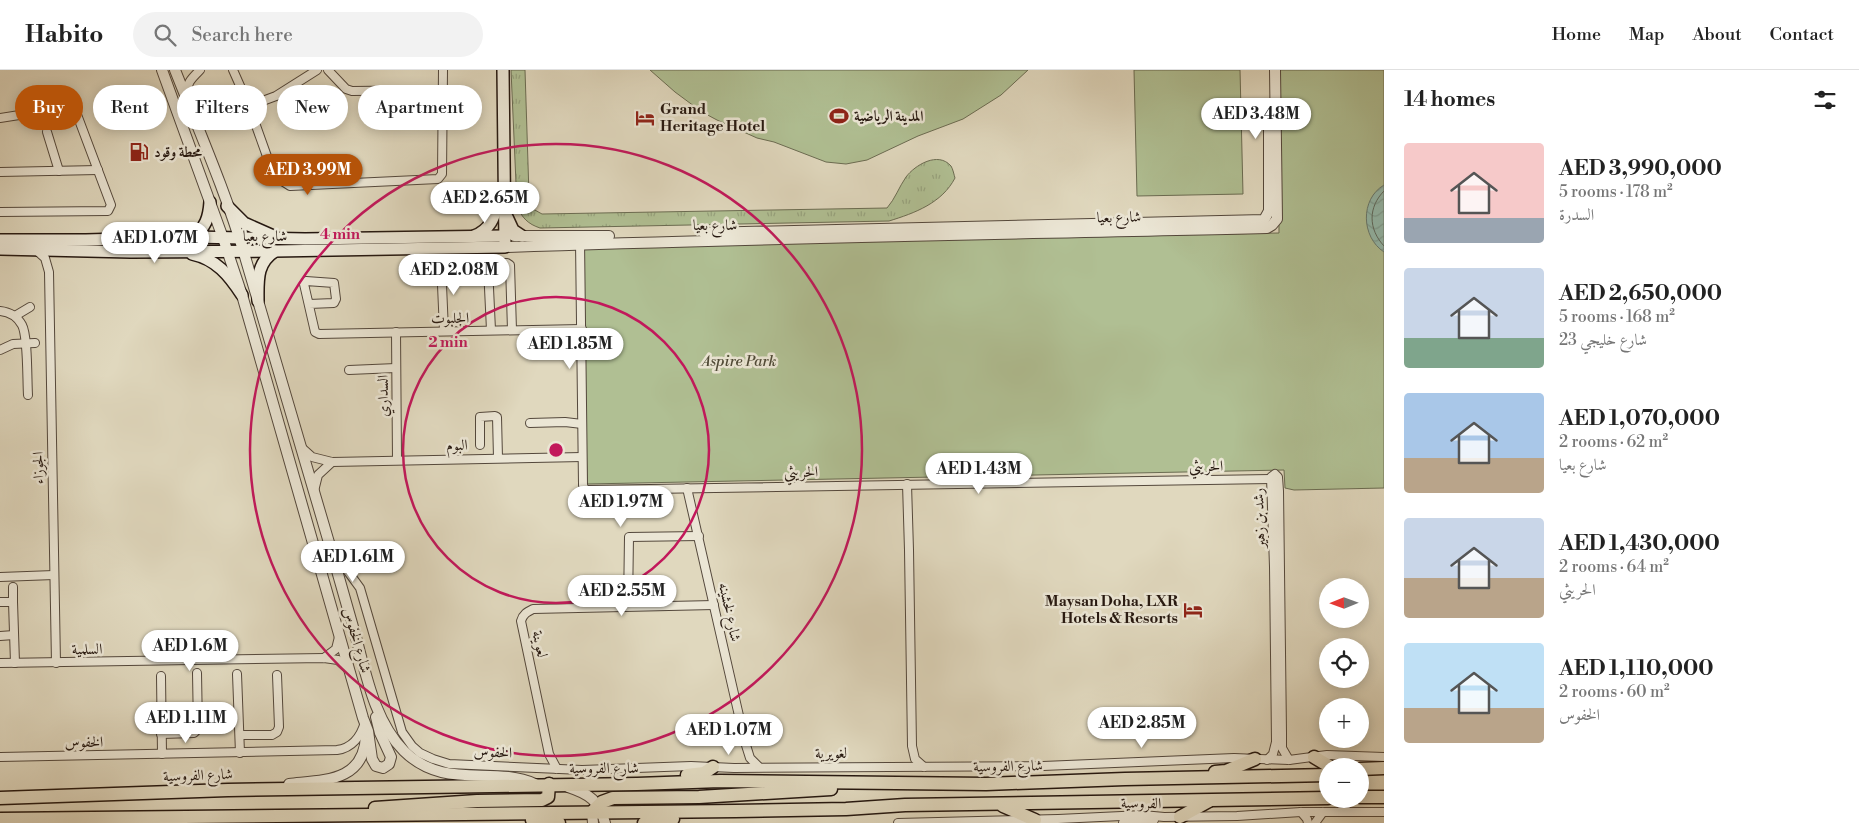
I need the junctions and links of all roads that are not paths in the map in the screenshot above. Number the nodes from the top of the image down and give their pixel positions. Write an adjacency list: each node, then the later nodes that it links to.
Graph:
1 (162, 70): 27 (street, شارع الخفوس)
2 (175, 70): 12 (street, شارع الخفوس)
3 (200, 70): 13 (street)
4 (233, 70): 14 (street)
5 (317, 70): 17 (street)
6 (328, 70): 16 (street)
7 (443, 70): 15 (street)
8 (496, 70): 19 (main road)
9 (503, 70): 19 (main road)
10 (1269, 70): 31 (street, شارع بعيا)
11 (1275, 70): 31 (street, شارع بعيا)
12 (181, 85)
13 (188, 85)
14 (240, 85)
15 (442, 85)
16 (358, 91)
17 (267, 99)
18 (0, 118): 24 (street)
19 (500, 124): 28 (main road)
20 (198, 130): 29 (street, شارع الخفوس)
21 (258, 130): 22 (street)
22 (442, 130)
23 (47, 132): 25 (street)
24 (98, 170): 25 (street); 30 (street)
25 (59, 171): 26 (street)
26 (0, 172)
27 (210, 202): 33 (main road); 35 (street, شارع الخفوس)
28 (502, 205): 32 (main road); 34 (main road); 40 (main road)
29 (228, 206): 36 (street, شارع الخفوس); 37 (main road)
30 (0, 212)
31 (1111, 228): 39 (street, شارع بعيا)
32 (522, 236): 39 (street, شارع بعيا); 40 (street, شارع بعيا)
33 (192, 237): 35 (main road, شارع بعيا); 38 (main road, شارع بعيا)
34 (470, 237): 37 (main road, شارع بعيا); 40 (main road, شارع بعيا)
35 (224, 238): 36 (main road, شارع بعيا); 45 (street, شارع الخفوس)
36 (239, 238): 37 (main road, شارع بعيا); 46 (street, شارع الخفوس)
37 (290, 239)
38 (0, 240)
39 (580, 240): 40 (street, شارع بعيا); 56 (street, الحريثي)
40 (501, 242): 47 (main road, شارع بعيا)
41 (0, 249): 42 (main road, شارع بعيا)
42 (34, 249): 43 (main road, شارع بعيا); 49 (street)
43 (62, 250): 44 (main road, شارع بعيا); 49 (street)
44 (178, 251): 45 (main road, شارع بعيا); 50 (main road)
45 (228, 251): 46 (main road, شارع بعيا); 50 (street, شارع الخفوس)
46 (243, 251): 47 (main road, شارع بعيا); 51 (street, شارع الخفوس)
47 (275, 251): 51 (main road)
48 (441, 262): 59 (street)
49 (49, 272): 62 (street, الجوزاء)
50 (242, 295): 88 (street, شارع الخفوس)
51 (258, 301): 70 (street, شارع الخفوس)
52 (310, 304): 52 (street); 60 (street, الجلبوت)
53 (30, 307): 55 (street)
54 (0, 311): 55 (street)
55 (15, 316): 61 (street)
56 (582, 329): 58 (street, الجلبوت); 67 (street, الحريثي)
57 (491, 330): 58 (street, الجلبوت); 58 (street); 59 (street, الجلبوت)
58 (512, 330)
59 (444, 331): 60 (street, الجلبوت)
60 (396, 332): 64 (street, السداري)
61 (25, 343): 62 (street); 63 (street); 66 (street)
62 (50, 343): 81 (street, الجوزاء)
63 (0, 350)
64 (396, 368): 65 (street); 73 (street, السداري)
65 (349, 370)
66 (28, 395)
67 (582, 422): 68 (street); 71 (street, الحريثي)
68 (530, 423)
69 (480, 445): 72 (street)
70 (302, 448): 74 (street, البوم); 78 (street, شارع الخفوس)
71 (582, 457): 72 (street, البوم); 77 (street, الحريثي)
72 (498, 458): 73 (street, البوم)
73 (397, 460): 74 (street, البوم)
74 (332, 462): 78 (street)
75 (1271, 479): 76 (street, الحريثي); 112 (street, رشد بن زهير); 113 (street, رشد بن زهير)
76 (907, 484): 77 (street, الحريثي); 105 (street)
77 (687, 488): 79 (street, شارع لخشينه)
78 (314, 494): 80 (street, شارع الخفوس)
79 (700, 536): 86 (street, شارع لخشينه); 87 (street)
80 (330, 546): 100 (street, شارع الخفوس); 115 (street, الخفوس)
81 (54, 575): 82 (street); 93 (street, الجوزاء)
82 (0, 577)
83 (13, 587): 85 (street)
84 (0, 602): 85 (street)
85 (13, 602): 89 (street)
86 (714, 605): 87 (street, لعوينة); 104 (street, شارع لخشينه)
87 (628, 606): 106 (street, لعوينة)
88 (340, 633): 91 (street); 95 (street, شارع الخفوس)
89 (14, 635): 90 (street); 92 (street)
90 (0, 636)
91 (324, 658): 93 (street, السلمية); 95 (street, السلمية)
92 (15, 663): 93 (street, السلمية); 94 (street, السلمية)
93 (56, 663)
94 (0, 664)
95 (350, 672): 101 (street, شارع الخفوس)
96 (197, 673): 102 (street)
97 (237, 674): 103 (street)
98 (277, 675): 103 (street)
99 (161, 676): 102 (street)
100 (367, 679): 101 (street); 131 (street, شارع الخفوس)
101 (366, 724): 107 (street, الخفوس); 132 (street, شارع الخفوس)
102 (161, 734): 108 (street)
103 (240, 735): 107 (street)
104 (746, 742): 117 (street, شارع لخشينه); 120 (street)
105 (912, 746): 118 (street); 119 (street)
106 (548, 749): 115 (street); 122 (street, لعوينة)
107 (240, 752): 108 (street, الخفوس)
108 (162, 754): 110 (street, الخفوس)
109 (1384, 756): 111 (street)
110 (0, 757)
111 (1314, 757): 113 (street); 114 (highway)
112 (1261, 760): 113 (street); 119 (street); 127 (highway)
113 (1289, 760)
114 (1319, 760)
115 (534, 767): 122 (street, الخفوس)
116 (713, 767): 120 (street, لغويرية); 122 (street, لغويرية); 130 (highway)
117 (759, 767): 118 (street, لغويرية); 120 (street, لغويرية)
118 (901, 767): 119 (street)
119 (924, 767)
120 (734, 768)
121 (1384, 768): 123 (highway)
122 (557, 769)
123 (1369, 769)
124 (1384, 774): 125 (highway)
125 (1369, 775)
126 (1319, 776): 127 (highway, شارع الفروسية)
127 (1125, 779): 128 (highway, شارع الفروسية)
128 (875, 783): 130 (highway, شارع الفروسية); 145 (highway)
129 (553, 784): 130 (highway, شارع الفروسية); 131 (highway, شارع الفروسية); 143 (highway); 145 (street)
130 (637, 784)
131 (536, 785): 132 (highway, شارع الفروسية)
132 (228, 790): 135 (highway, شارع الفروسية)
133 (1369, 797): 134 (highway)
134 (1384, 797)
135 (0, 798)
136 (1319, 798): 137 (highway)
137 (1211, 800): 138 (highway); 147 (highway)
138 (999, 804): 139 (highway); 150 (highway)
139 (735, 811): 145 (highway); 152 (highway)
140 (1300, 812): 141 (street, الفروسية); 147 (street, الفروسية); 156 (street)
141 (1322, 812): 142 (street, الفروسية); 157 (street)
142 (1384, 812)
143 (318, 815): 144 (highway); 148 (highway)
144 (488, 815): 145 (highway); 151 (highway)
145 (599, 817)
146 (1164, 817): 147 (street, الفروسية); 149 (street, الفروسية); 155 (street)
147 (1180, 817)
148 (0, 819)
149 (1058, 819): 150 (street, الفروسية); 154 (street)
150 (1035, 820): 153 (street, الفروسية)
151 (559, 823)
152 (644, 823)
153 (898, 823)
154 (1081, 823)
155 (1123, 823)
156 (1308, 823)
157 (1314, 823)

